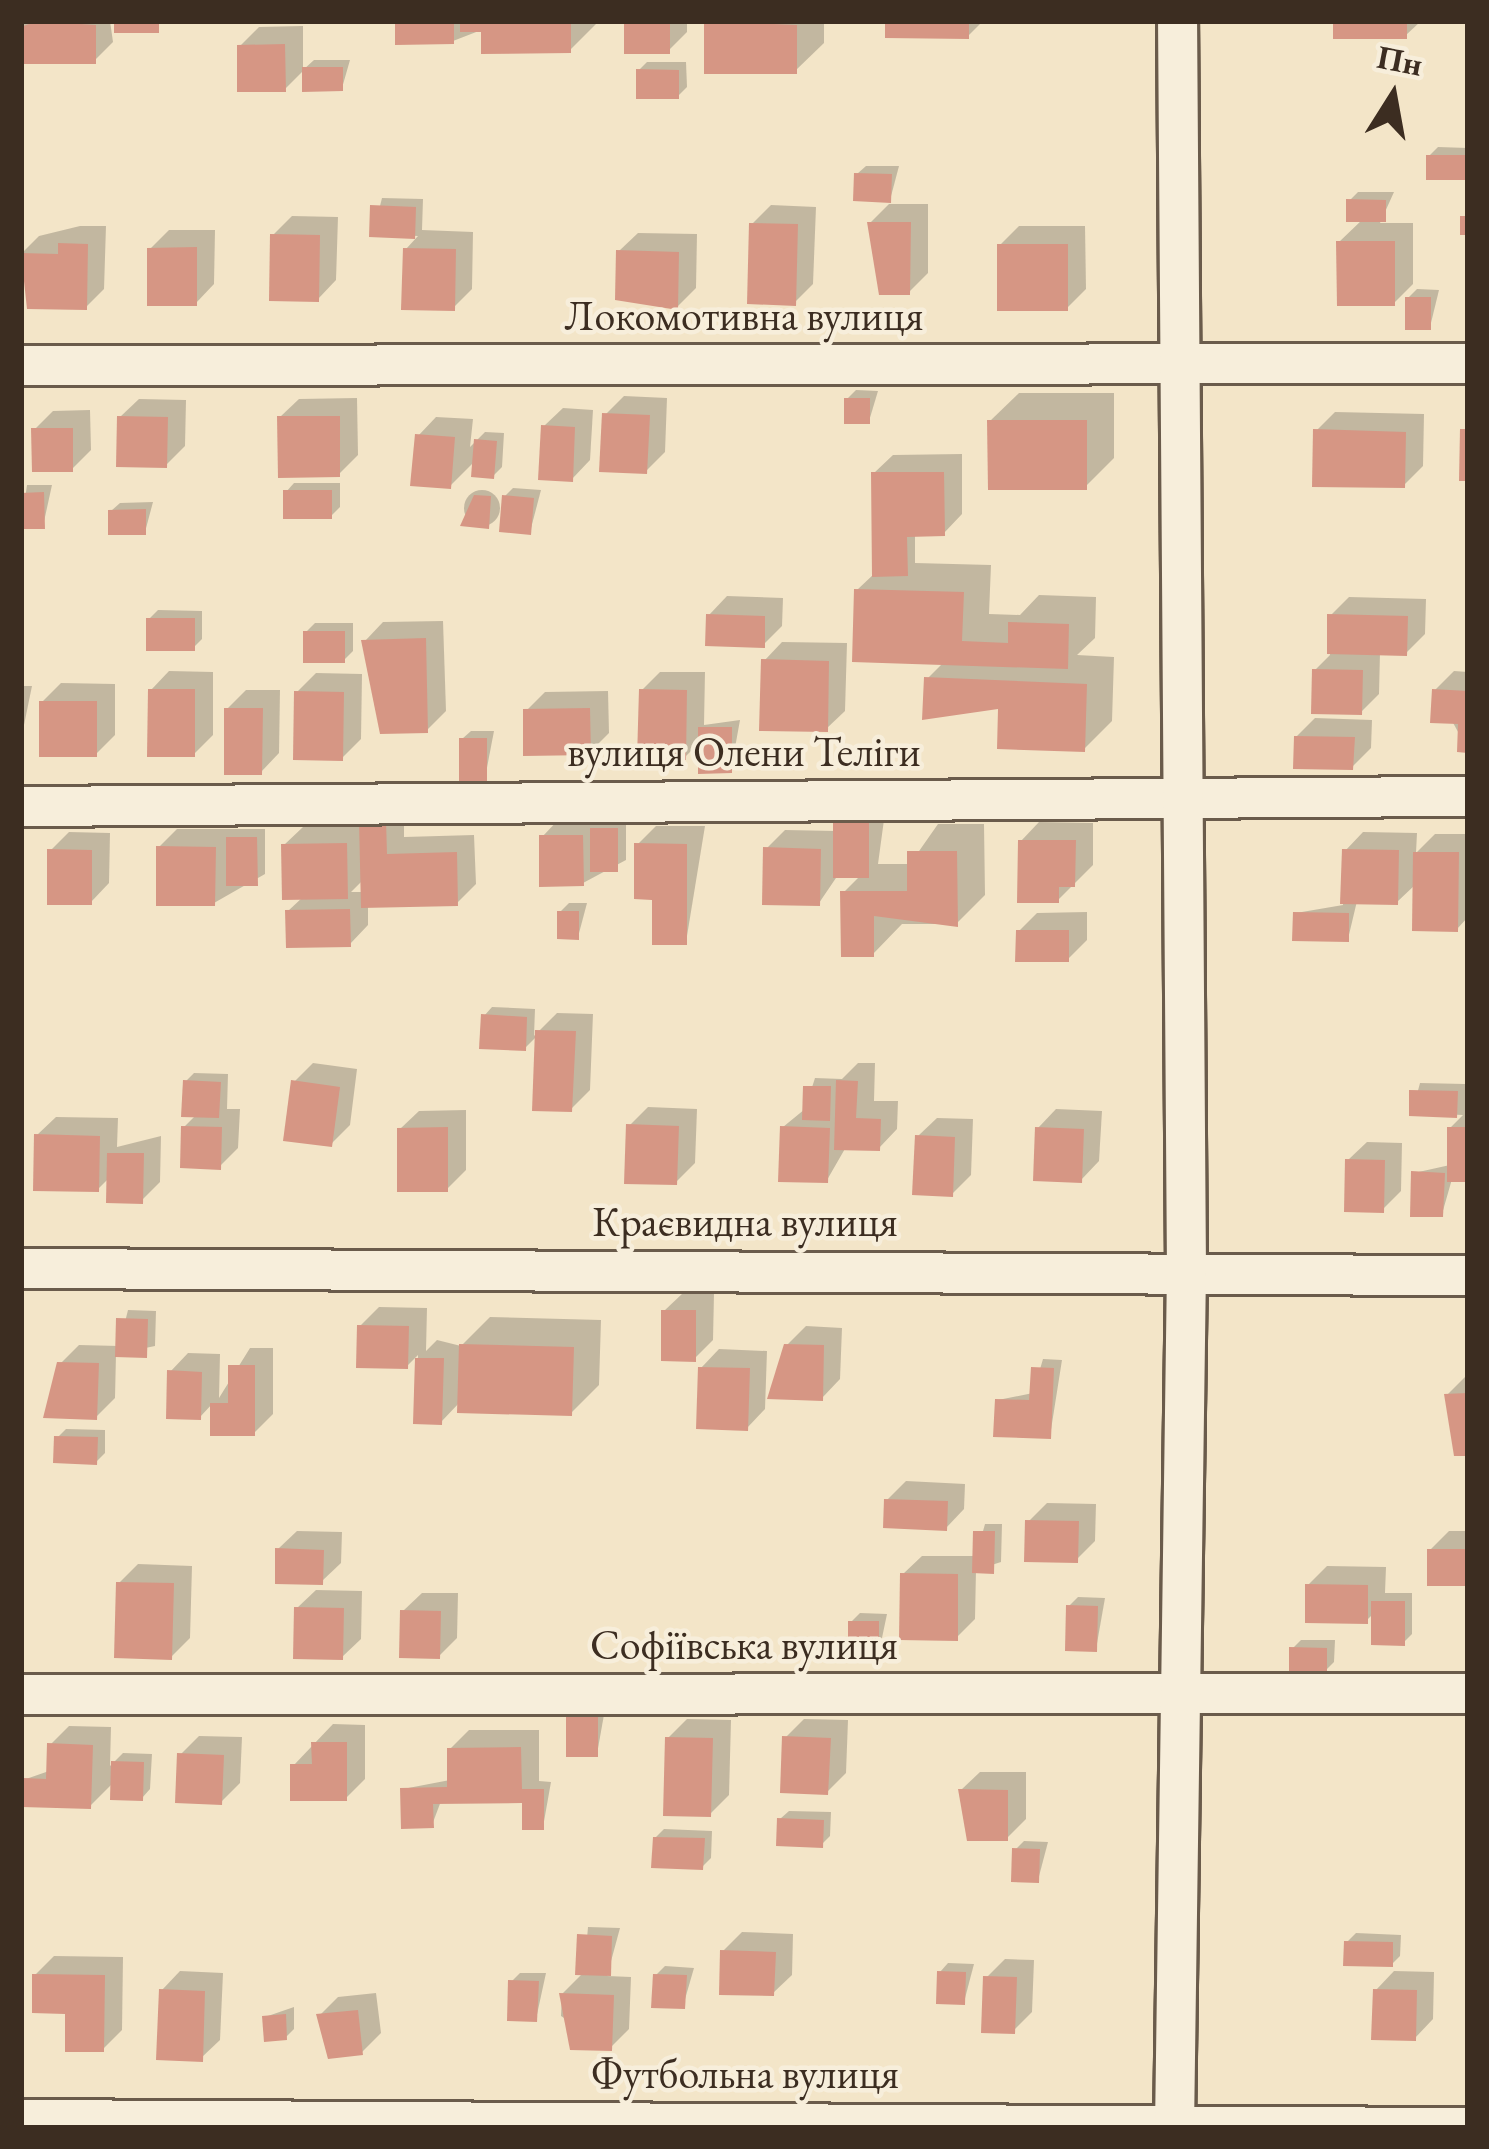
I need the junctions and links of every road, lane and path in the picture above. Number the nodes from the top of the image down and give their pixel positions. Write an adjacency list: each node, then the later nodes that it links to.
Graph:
1 (1177, 21): 3 (street)
2 (1468, 362): 3 (street, Локомотивна вулиця)
3 (1177, 363): 4 (street, Локомотивна вулиця); 5 (street)
4 (21, 365)
5 (1181, 796): 6 (street, вулиця Олени Теліги); 7 (street, вулиця Олени Теліги); 9 (street)
6 (1468, 796)
7 (21, 806)
8 (21, 1268): 9 (street, Краєвидна вулиця)
9 (1186, 1272): 10 (street, Краєвидна вулиця); 11 (street)
10 (1468, 1275)
11 (1180, 1693): 12 (street, Софіївська вулиця); 13 (street, Софіївська вулиця); 15 (street)
12 (1468, 1693)
13 (21, 1694)
14 (21, 2119): 15 (street, Футбольна вулиця)
15 (1174, 2126): 16 (street, Футбольна вулиця)
16 (1468, 2126)

